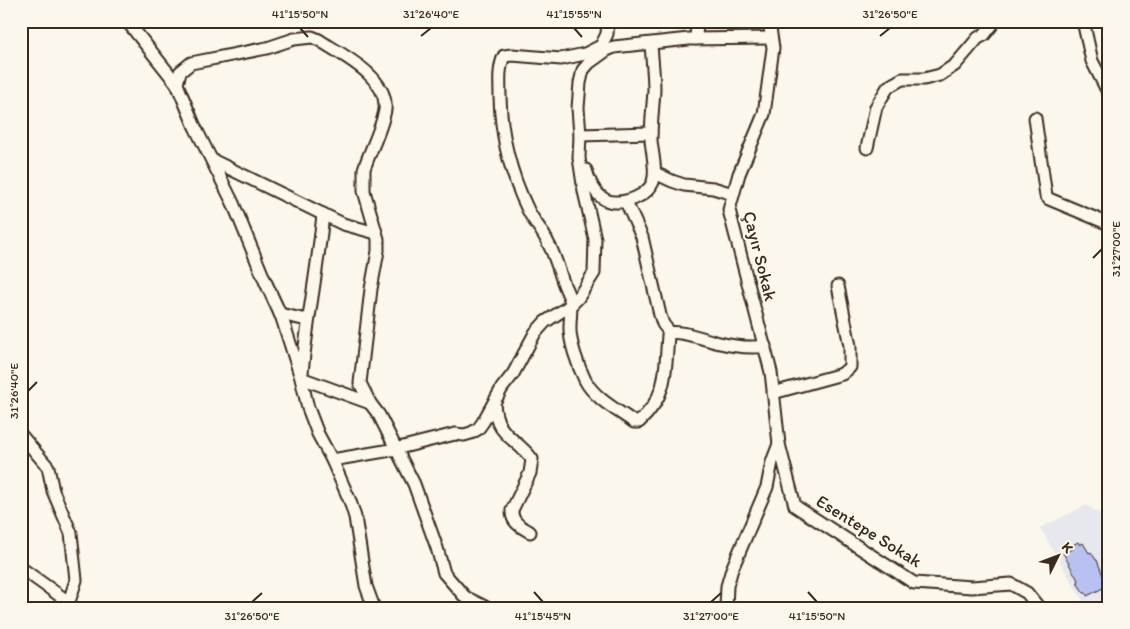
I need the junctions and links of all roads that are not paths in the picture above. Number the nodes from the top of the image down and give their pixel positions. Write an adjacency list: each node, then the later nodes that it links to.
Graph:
1 (127, 21): 11 (street)
2 (608, 21): 25 (street)
3 (697, 21): 8 (street)
4 (769, 21): 7 (street, Çayır Sokak)
5 (994, 21): 16 (street)
6 (1083, 21): 10 (street)
7 (771, 38): 8 (street); 19 (street, Çayır Sokak)
8 (696, 39): 9 (street)
9 (651, 44): 14 (street); 15 (street)
10 (1106, 80): 12 (street)
11 (177, 84): 17 (street); 23 (street)
12 (1109, 94)
13 (1035, 118): 22 (street)
14 (651, 133): 15 (street); 18 (street)
15 (580, 141): 20 (street); 25 (street)
16 (867, 148)
17 (212, 160): 21 (street); 26 (street)
18 (655, 173): 19 (street); 20 (street)
19 (733, 194): 29 (street, Çayır Sokak)
20 (626, 202): 28 (street)
21 (323, 214): 23 (street); 27 (street)
22 (1109, 224)
23 (376, 233): 33 (street)
24 (838, 286): 31 (street)
25 (571, 306): 28 (street); 32 (street)
26 (280, 314): 27 (street); 30 (street)
27 (307, 320): 30 (street)
28 (670, 333): 29 (street)
29 (765, 346): 31 (street, Çayır Sokak)
30 (301, 378): 33 (street); 37 (street)
31 (773, 393): 35 (street, Çayır Sokak)
32 (494, 402): 36 (street); 38 (street)
33 (370, 403): 36 (street)
34 (21, 435): 40 (street)
35 (779, 444): 43 (street); 44 (street, Esentepe Sokak)
36 (396, 449): 37 (street); 41 (street)
37 (332, 460): 42 (street)
38 (530, 532)
39 (21, 568): 40 (street)
40 (68, 605)
41 (483, 607)
42 (374, 608)
43 (726, 608)
44 (1039, 608)

